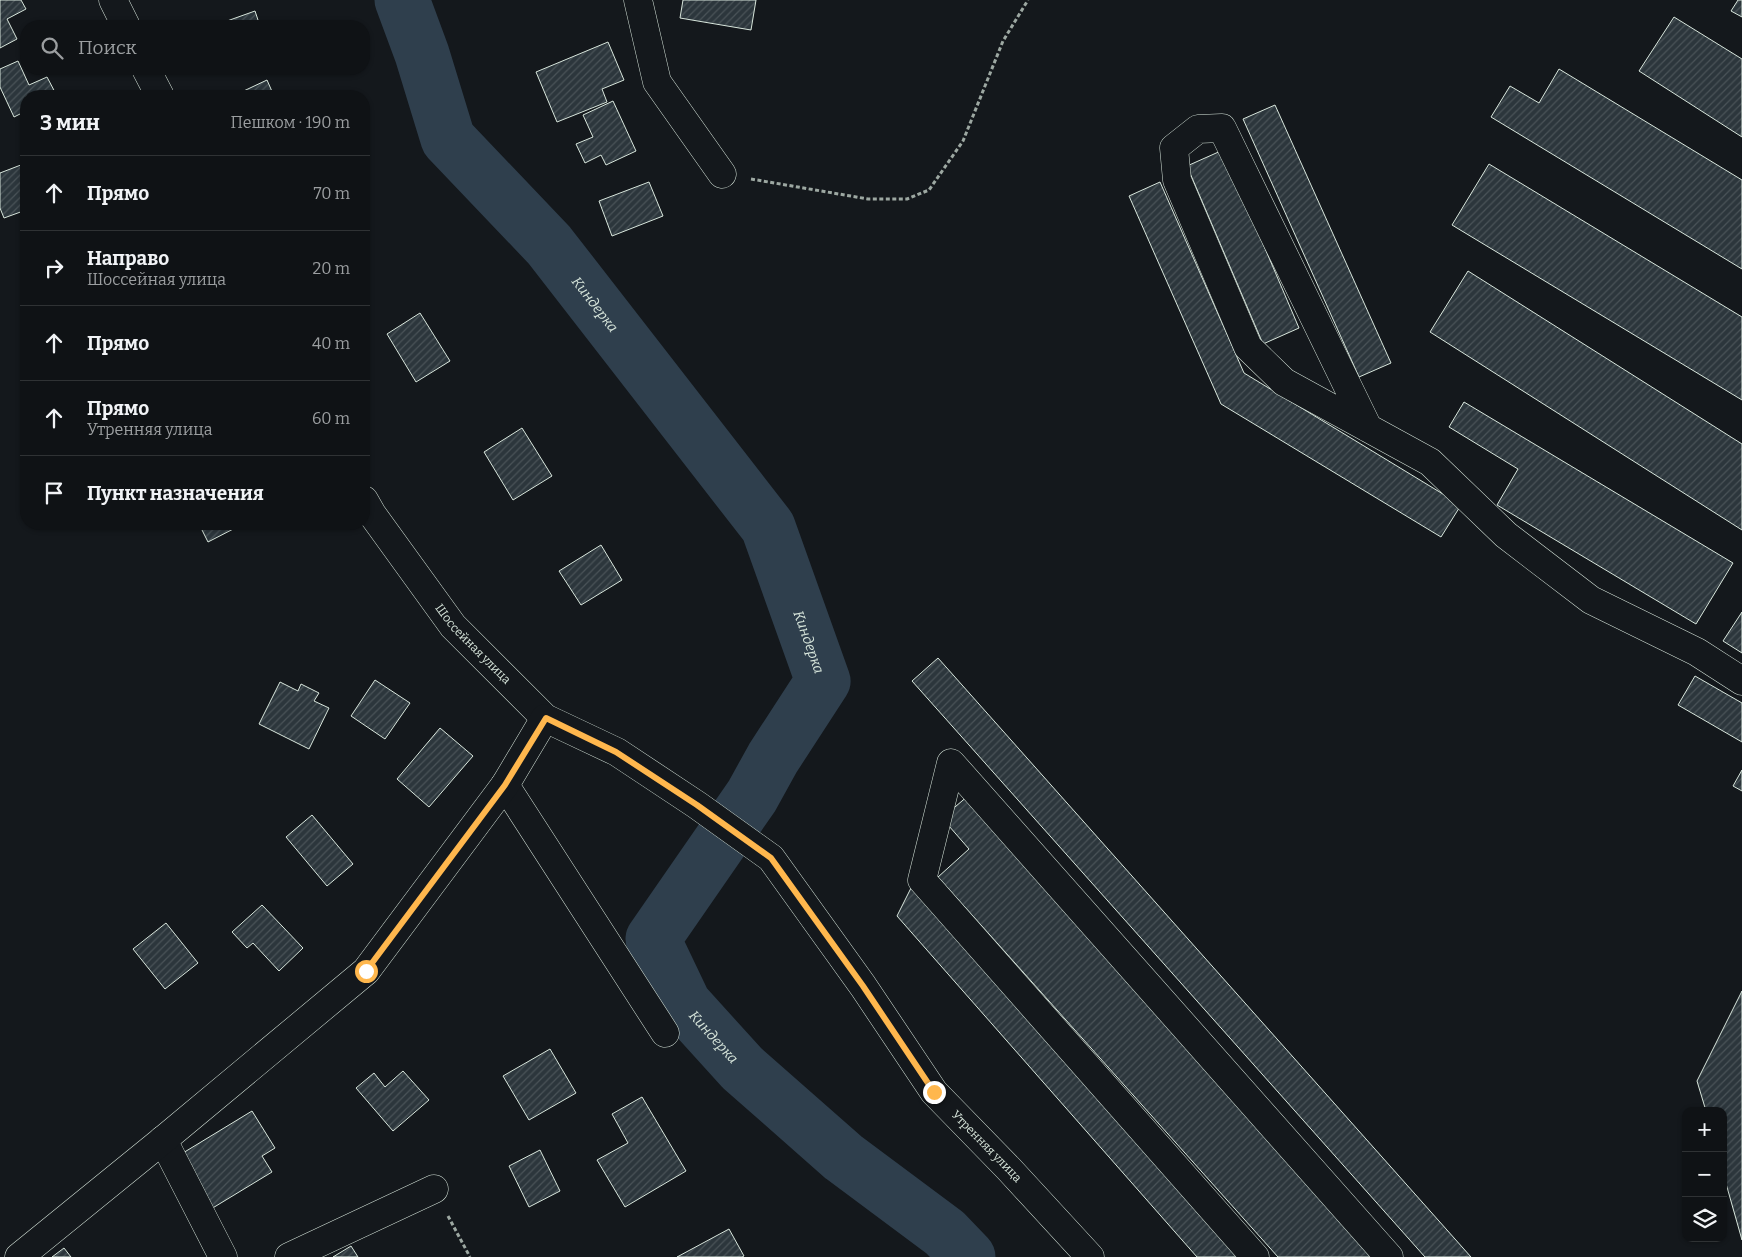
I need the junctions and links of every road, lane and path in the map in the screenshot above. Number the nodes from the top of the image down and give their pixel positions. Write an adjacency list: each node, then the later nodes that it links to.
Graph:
1 (112, 0): 4 (street)
2 (638, 0): 7 (street)
3 (1028, 0): 7 (path)
4 (123, 20)
5 (149, 75): 6 (street)
6 (157, 90)
7 (722, 174)
8 (1368, 428): 8 (street); 10 (street)
9 (370, 510): 11 (street, Шоссейная улица)
10 (1742, 681)
11 (546, 718): 12 (street); 13 (street, Шоссейная улица)
12 (505, 785): 14 (street); 15 (street)
13 (697, 805): 21 (street, Утренняя улица)
14 (665, 1033)
15 (163, 1140): 17 (street); 18 (street)
16 (434, 1189): 19 (street); 20 (path)
17 (19, 1257)
18 (223, 1257)
19 (289, 1257)
20 (470, 1257)
21 (1090, 1257)
22 (1255, 1257): 23 (street)
23 (1389, 1257)

